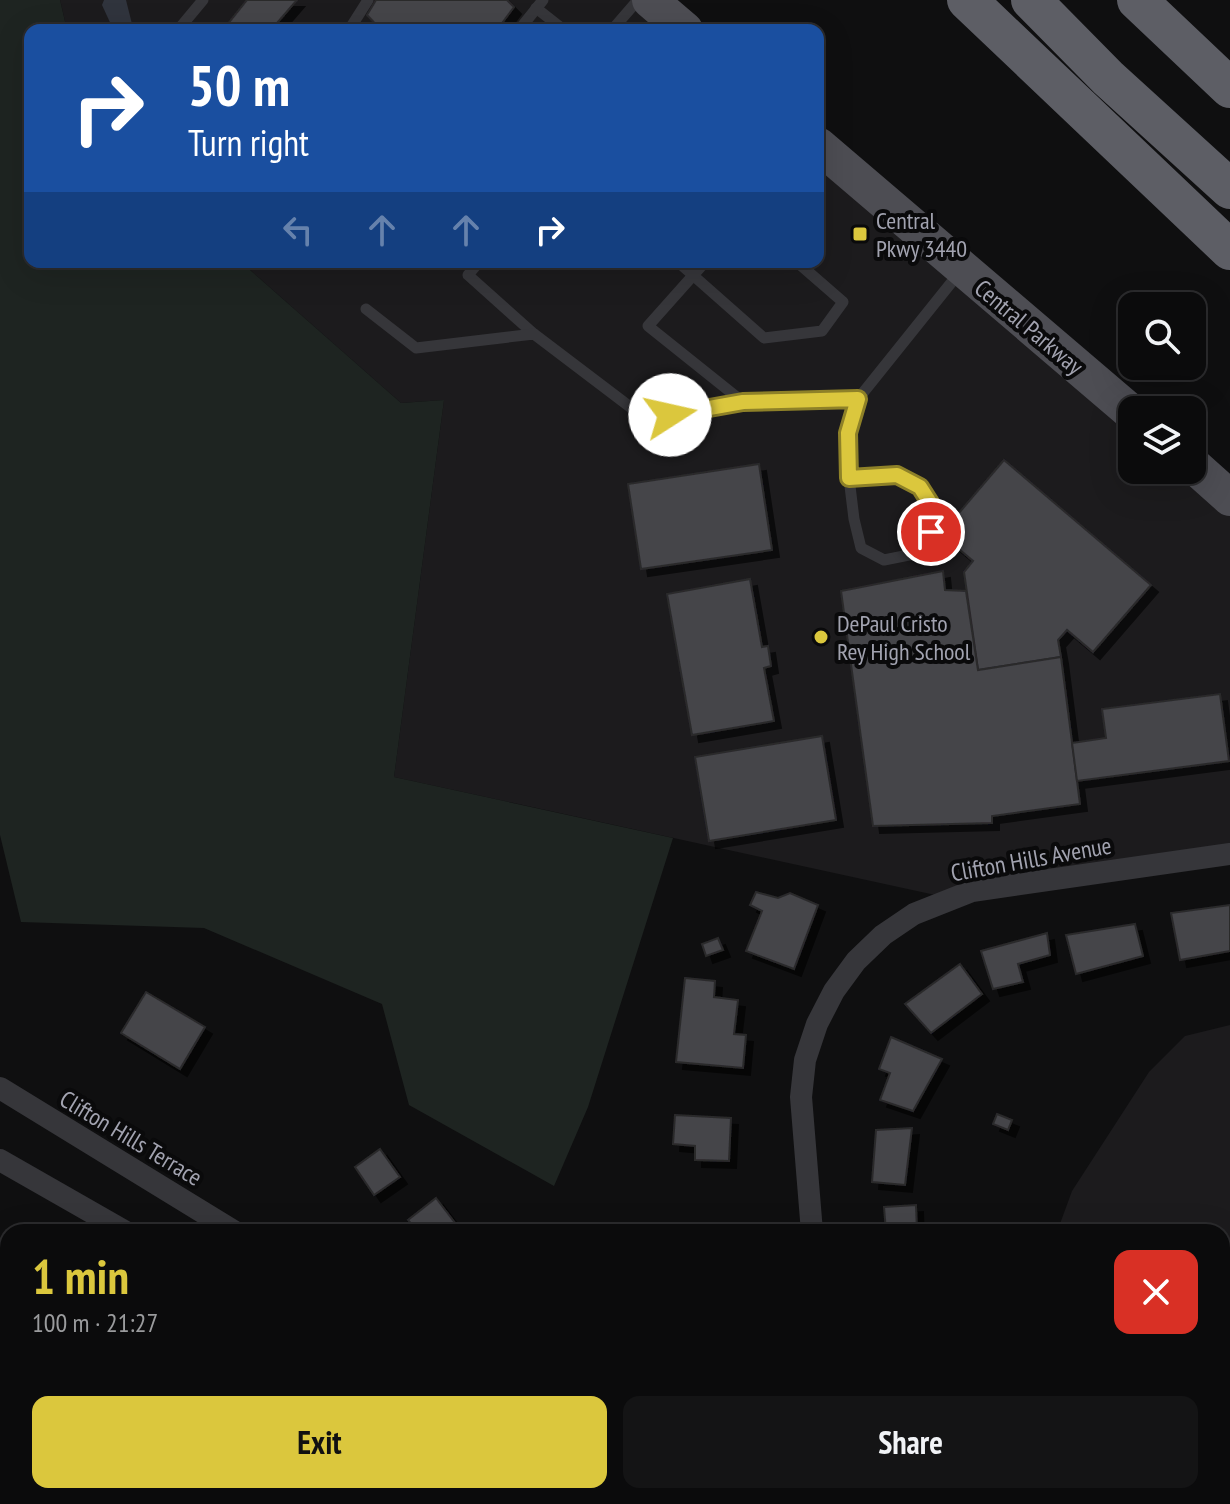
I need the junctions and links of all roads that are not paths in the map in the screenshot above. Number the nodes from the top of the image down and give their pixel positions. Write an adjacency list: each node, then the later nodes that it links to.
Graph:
1 (203, 0): 9 (lane)
2 (368, 0): 10 (lane)
3 (638, 0): 13 (lane)
4 (650, 0): 14 (main road)
5 (967, 0): 18 (highway)
6 (1031, 0): 17 (highway)
7 (1137, 0): 15 (highway)
8 (540, 4): 11 (lane); 12 (lane)
9 (183, 24)
10 (353, 24)
11 (524, 24)
12 (558, 24)
13 (617, 24)
14 (676, 24)
15 (1230, 88)
16 (824, 150): 23 (main road, Central Parkway)
17 (1230, 189)
18 (1224, 250)
19 (474, 268): 26 (lane)
20 (685, 268): 24 (lane)
21 (699, 268): 24 (lane)
22 (804, 268): 24 (lane)
23 (962, 270): 27 (lane); 28 (main road, Central Parkway)
24 (693, 275): 29 (lane)
25 (366, 309): 26 (lane)
26 (534, 334): 29 (lane)
27 (858, 399): 29 (lane); 31 (lane)
28 (1118, 401)
29 (743, 402)
30 (1206, 477): 32 (main road)
31 (849, 478): 31 (lane)
32 (1230, 498)
33 (1230, 854): 38 (street, Clifton Hills Avenue)
34 (0, 1088): 37 (street, Clifton Hills Terrace)
35 (0, 1160): 36 (street)
36 (112, 1224)
37 (222, 1224)
38 (811, 1224)

